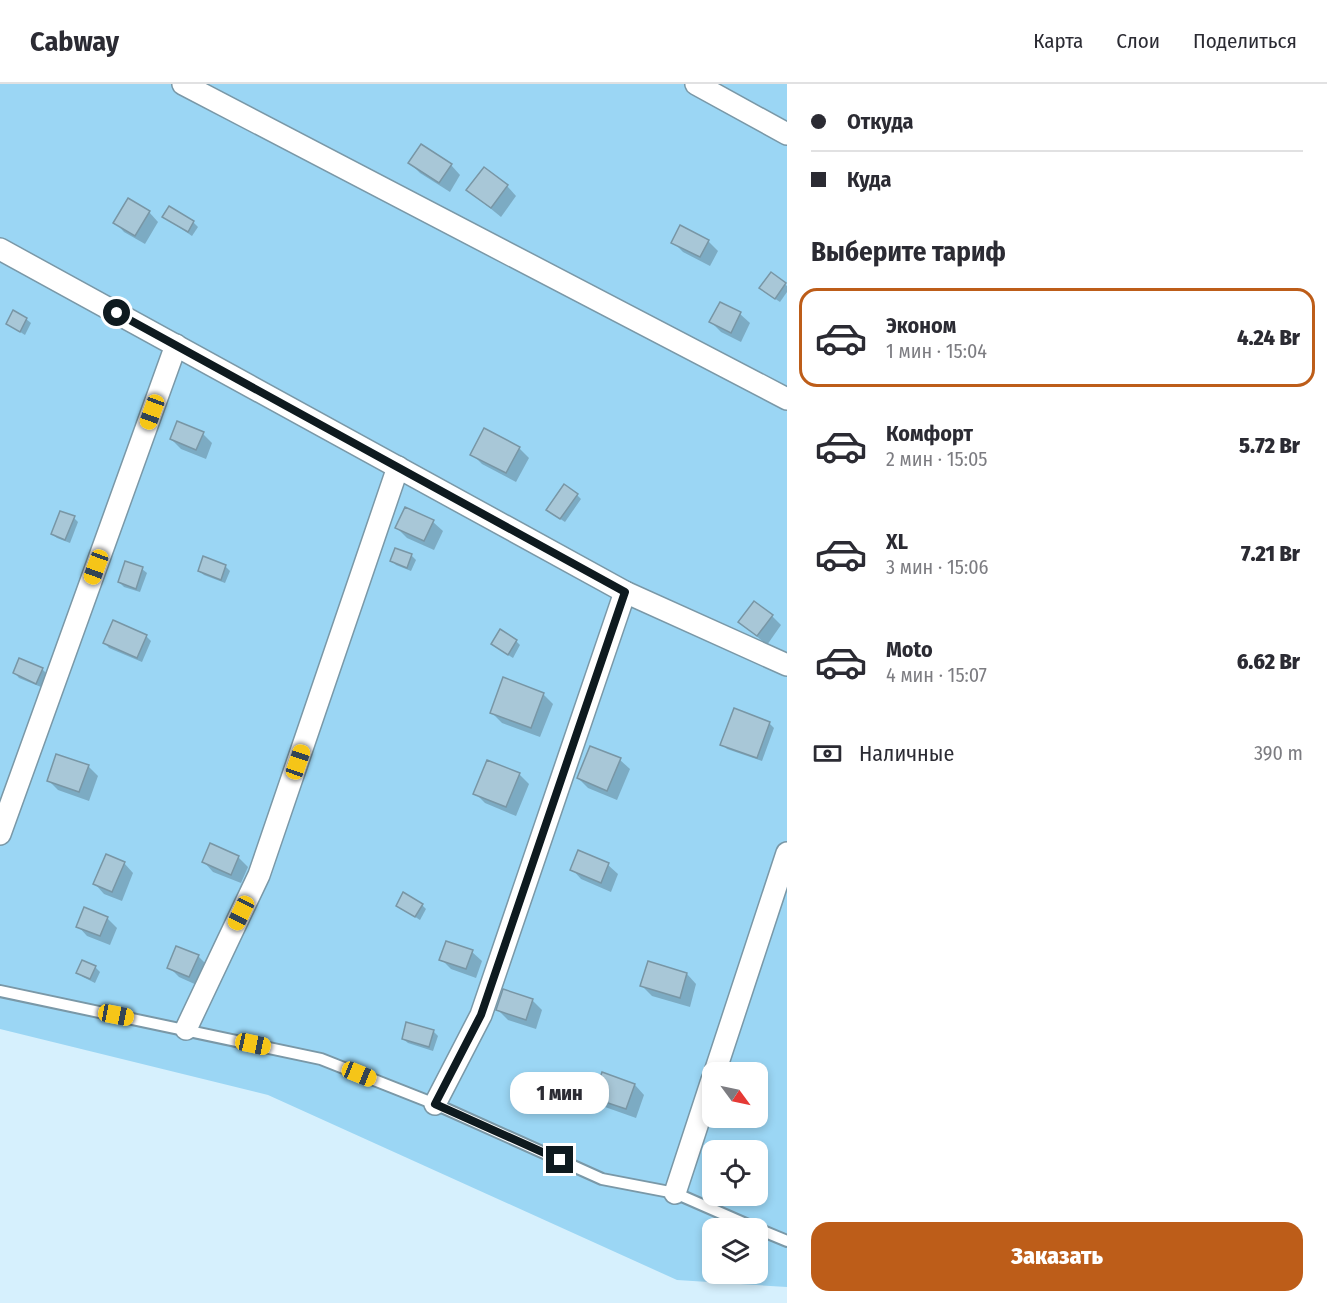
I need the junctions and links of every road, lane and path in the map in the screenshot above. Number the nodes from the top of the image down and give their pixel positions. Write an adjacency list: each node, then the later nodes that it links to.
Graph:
1 (183, 84): 6 (street)
2 (696, 84): 3 (street)
3 (787, 134)
4 (0, 249): 5 (street)
5 (176, 345): 7 (street); 10 (street)
6 (787, 399)
7 (398, 467): 8 (street); 13 (street)
8 (625, 592): 9 (street); 15 (street)
9 (787, 665)
10 (0, 834)
11 (787, 853): 14 (street)
12 (0, 991): 13 (lane)
13 (186, 1029): 15 (lane)
14 (718, 1062)
15 (435, 1104): 17 (lane)
16 (702, 1111): 17 (street)
17 (675, 1193): 18 (lane)
18 (731, 1218)
19 (768, 1234): 20 (lane)
20 (787, 1241)

